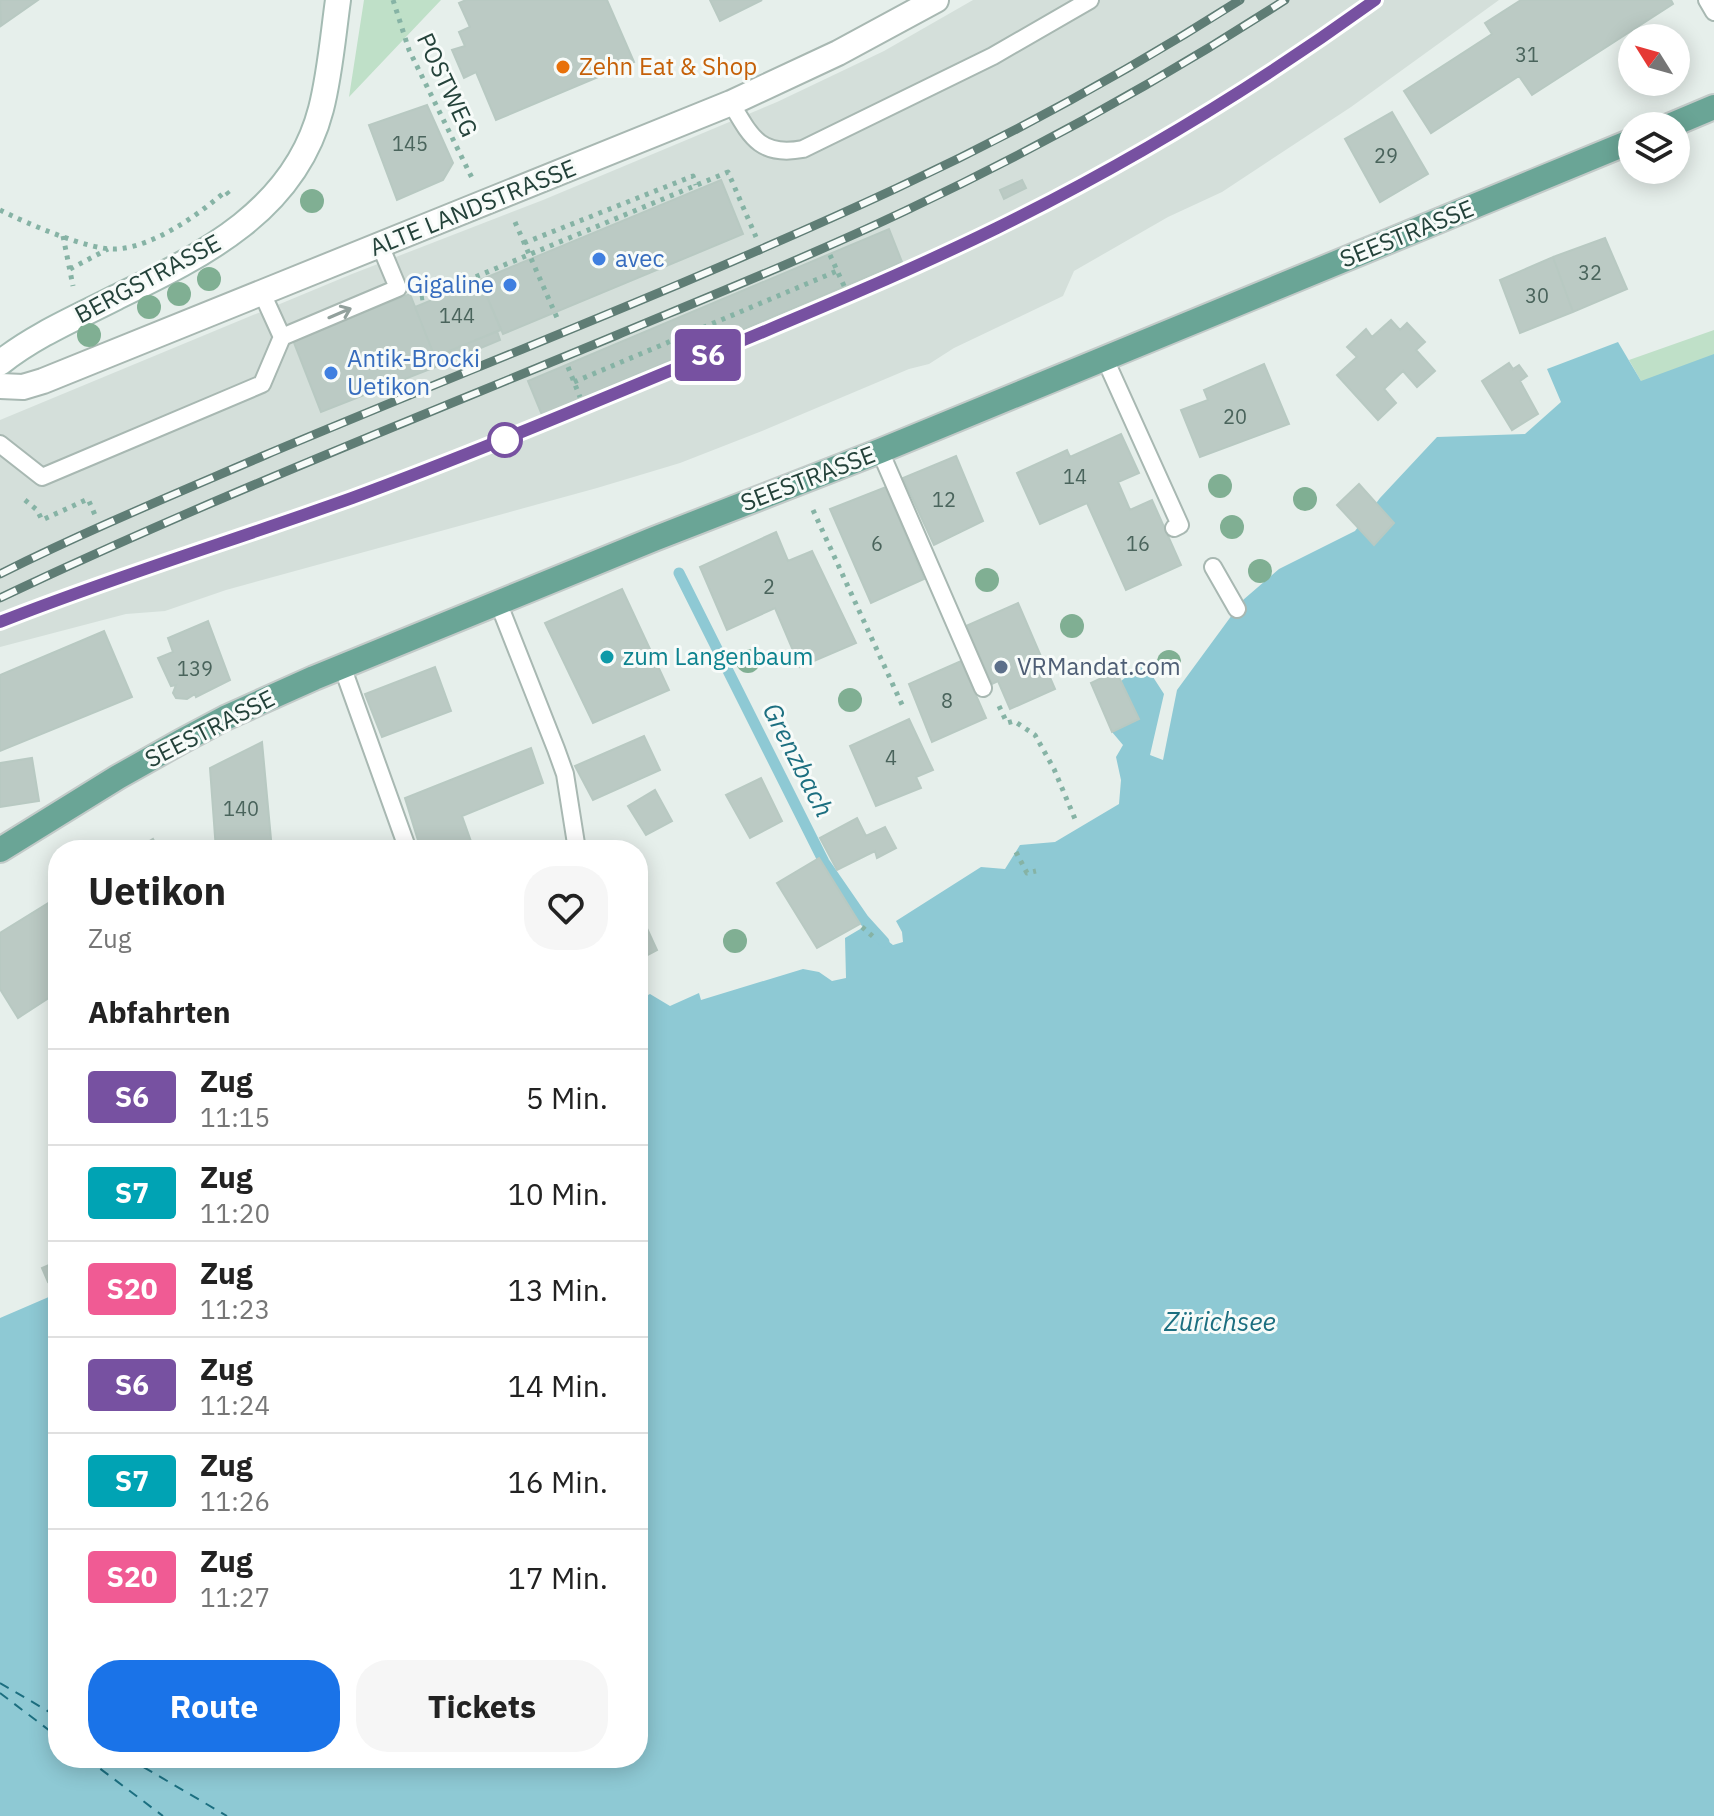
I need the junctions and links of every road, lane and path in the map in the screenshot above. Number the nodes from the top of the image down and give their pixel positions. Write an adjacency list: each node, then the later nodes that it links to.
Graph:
1 (338, 0): 31 (street, BERGSTRASSE)
2 (393, 0): 11 (path, POSTWEG)
3 (936, 0): 7 (street, ALTE LANDSTRASSE)
4 (1090, 0): 7 (lane)
5 (1707, 0): 6 (lane)
6 (1714, 12)
7 (731, 103): 20 (street, ALTE LANDSTRASSE)
8 (1714, 107): 9 (main road)
9 (1690, 117)
10 (1618, 147): 30 (main road, SEESTRASSE)
11 (474, 183)
12 (696, 185): 17 (path); 18 (path); 19 (path)
13 (230, 196): 21 (path)
14 (0, 210): 16 (path)
15 (514, 219): 19 (path)
16 (63, 236): 21 (path); 23 (path)
17 (756, 237)
18 (560, 242)
19 (524, 243): 28 (path)
20 (380, 245): 27 (street, ALTE LANDSTRASSE); 29 (lane, one-way to 20)
21 (109, 249): 23 (path)
22 (830, 255): 24 (path)
23 (70, 269): 26 (path)
24 (837, 271): 25 (path); 33 (path)
25 (845, 288)
26 (74, 291)
27 (262, 293): 29 (lane); 34 (street, ALTE LANDSTRASSE)
28 (558, 320)
29 (282, 337): 36 (lane)
30 (1105, 359): 37 (main road, SEESTRASSE); 39 (lane)
31 (0, 363)
32 (568, 367): 33 (path)
33 (574, 382): 35 (path)
34 (0, 386)
35 (580, 397)
36 (0, 444)
37 (880, 451): 41 (main road, SEESTRASSE); 44 (lane)
38 (813, 510): 45 (path)
39 (1174, 528)
40 (1213, 567): 42 (lane)
41 (498, 602): 43 (main road, SEESTRASSE); 48 (lane)
42 (1237, 609)
43 (342, 666): 47 (lane); 49 (main road, SEESTRASSE)
44 (983, 688): 46 (path)
45 (904, 709)
46 (1075, 819)
47 (404, 840)
48 (575, 840)
49 (0, 850)
50 (1016, 852): 51 (path)
51 (1036, 871)
52 (862, 927): 53 (path)
53 (877, 940)

